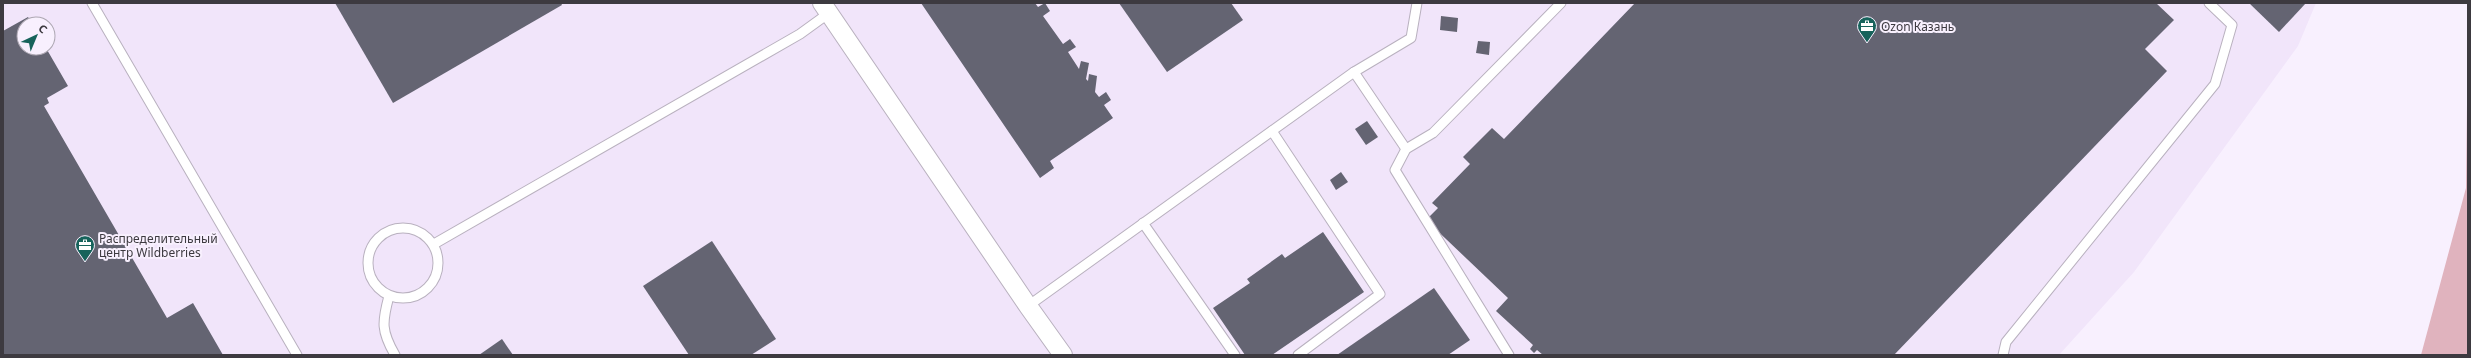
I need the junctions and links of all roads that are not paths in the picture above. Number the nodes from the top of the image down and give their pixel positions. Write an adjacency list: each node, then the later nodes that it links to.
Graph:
1 (92, 3): 13 (lane)
2 (1417, 3): 6 (lane)
3 (1561, 3): 8 (lane)
4 (2209, 3): 19 (lane)
5 (825, 8): 10 (lane); 12 (street)
6 (1354, 72): 7 (lane); 8 (lane)
7 (1272, 131): 9 (lane); 17 (lane)
8 (1406, 149): 18 (lane)
9 (1144, 223): 12 (lane); 16 (lane)
10 (434, 244): 11 (lane); 11 (lane)
11 (389, 296): 14 (lane)
12 (1028, 306): 15 (street)
13 (297, 355)
14 (395, 355)
15 (1063, 355)
16 (1234, 355)
17 (1298, 355)
18 (1509, 355)
19 (2003, 355)

